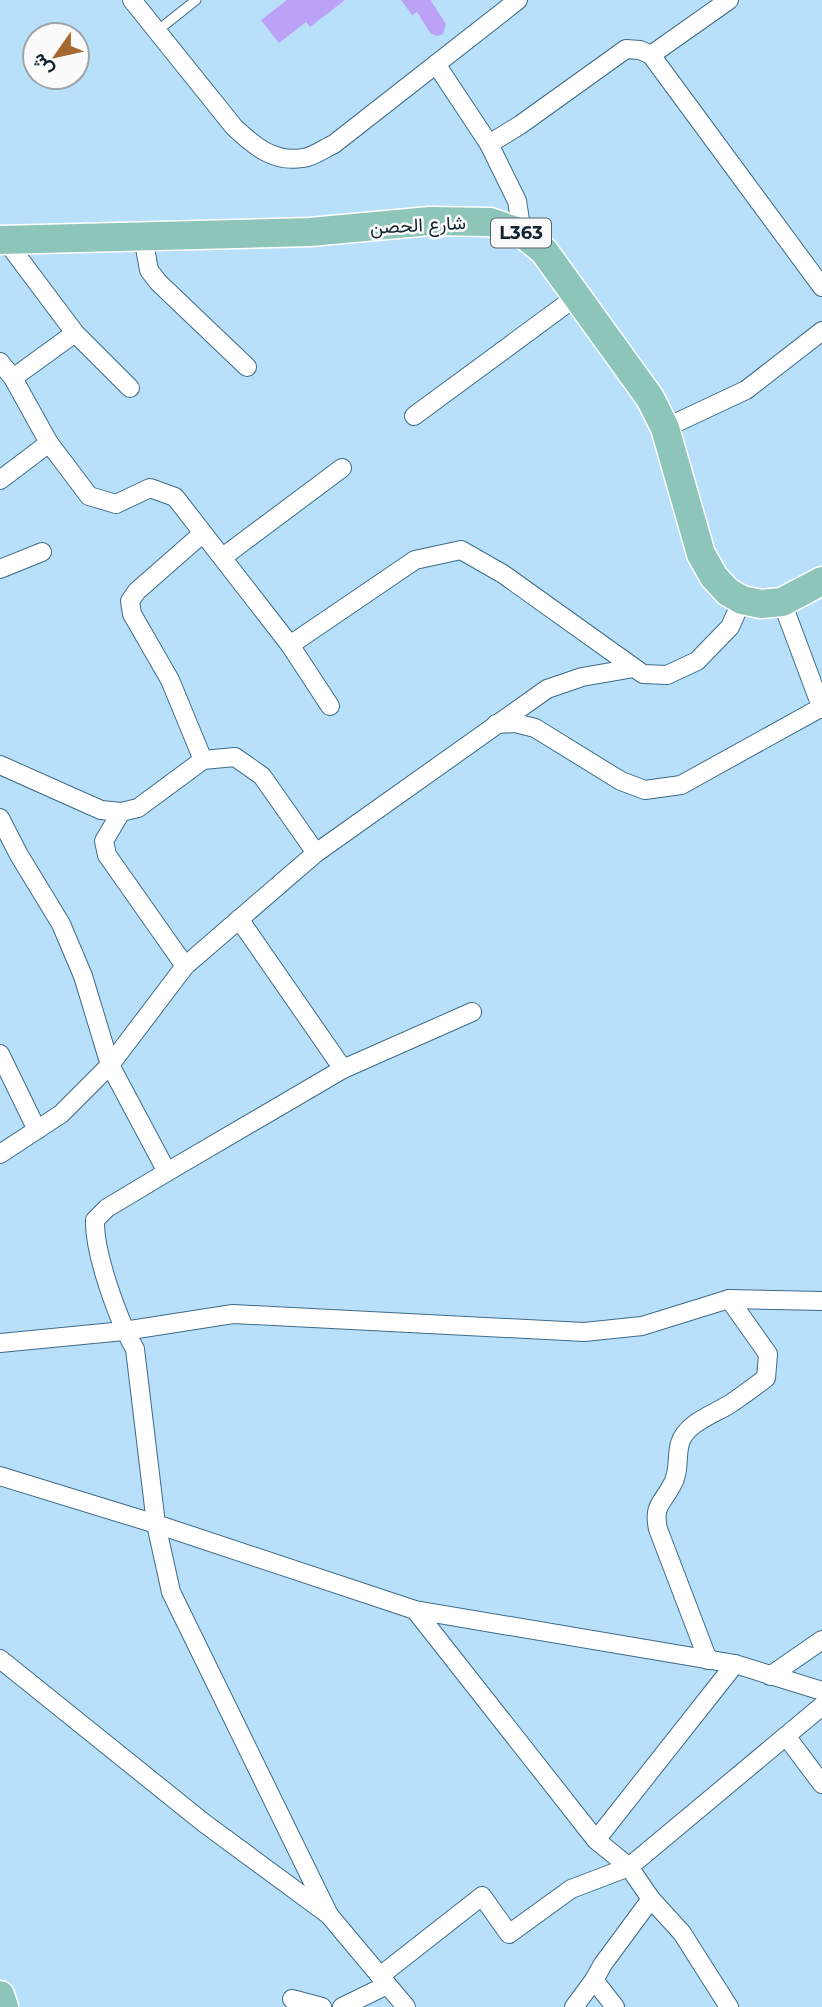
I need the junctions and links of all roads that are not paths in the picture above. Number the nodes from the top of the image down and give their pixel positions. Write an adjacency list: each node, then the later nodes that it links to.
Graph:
1 (132, 0): 5 (street)
2 (195, 0): 5 (lane)
3 (730, 0): 6 (street)
4 (506, 4): 7 (street)
5 (157, 31): 7 (street)
6 (651, 55): 8 (street); 12 (street)
7 (436, 64): 8 (street)
8 (489, 144): 9 (street)
9 (522, 233): 10 (main road, شارع الحصن / L363); 13 (main road, شارع الحصن / L363)
10 (143, 237): 11 (main road, شارع الحصن / L363); 17 (street)
11 (3, 241): 15 (street)
12 (822, 287)
13 (577, 296): 20 (street); 21 (main road, شارع الحصن / L363)
14 (822, 331): 21 (street)
15 (75, 333): 18 (street); 19 (street)
16 (0, 362): 18 (street)
17 (247, 367)
18 (13, 378): 22 (street)
19 (130, 388)
20 (414, 416)
21 (665, 428): 30 (main road, شارع الحصن / L363)
22 (49, 443): 24 (street); 25 (street)
23 (342, 468): 27 (street)
24 (0, 480)
25 (202, 534): 27 (street); 37 (street)
26 (42, 552): 28 (street)
27 (223, 557): 32 (street)
28 (0, 569)
29 (822, 582): 31 (main road)
30 (742, 600): 31 (main road); 33 (street)
31 (782, 602): 35 (street)
32 (290, 645): 33 (street); 34 (street)
33 (634, 668): 36 (street)
34 (330, 706)
35 (822, 708): 36 (street)
36 (495, 724): 41 (street)
37 (203, 760): 39 (street); 41 (street)
38 (0, 765): 39 (street)
39 (121, 813): 43 (street)
40 (0, 818): 46 (street)
41 (316, 853): 42 (street)
42 (239, 919): 43 (street); 47 (street)
43 (185, 966): 46 (street)
44 (472, 1012): 47 (street)
45 (0, 1054): 48 (street)
46 (110, 1065): 48 (street); 50 (street)
47 (343, 1069): 50 (street)
48 (37, 1130): 49 (street)
49 (0, 1154)
50 (167, 1172): 53 (street)
51 (729, 1299): 52 (street); 53 (street); 60 (street)
52 (822, 1301)
53 (124, 1331): 54 (street); 56 (street)
54 (0, 1343)
55 (0, 1476): 56 (street)
56 (156, 1524): 57 (street); 70 (street)
57 (415, 1610): 60 (street); 67 (street)
58 (822, 1640): 62 (street)
59 (0, 1659): 70 (street)
60 (708, 1660): 61 (street)
61 (734, 1664): 62 (street); 67 (street)
62 (770, 1676): 63 (street)
63 (822, 1691)
64 (822, 1706): 65 (street)
65 (786, 1736): 66 (street); 68 (street)
66 (822, 1784)
67 (596, 1840): 68 (street)
68 (629, 1867): 69 (street); 72 (street)
69 (651, 1899): 71 (street); 81 (street)
70 (329, 1915): 72 (street)
71 (594, 1980): 79 (street); 80 (street)
72 (384, 1981): 77 (street); 78 (street)
73 (0, 1995): 75 (main road)
74 (292, 1999): 76 (street)
75 (5, 2007)
76 (322, 2007)
77 (342, 2007)
78 (405, 2007)
79 (574, 2007)
80 (615, 2007)
81 (729, 2007)

